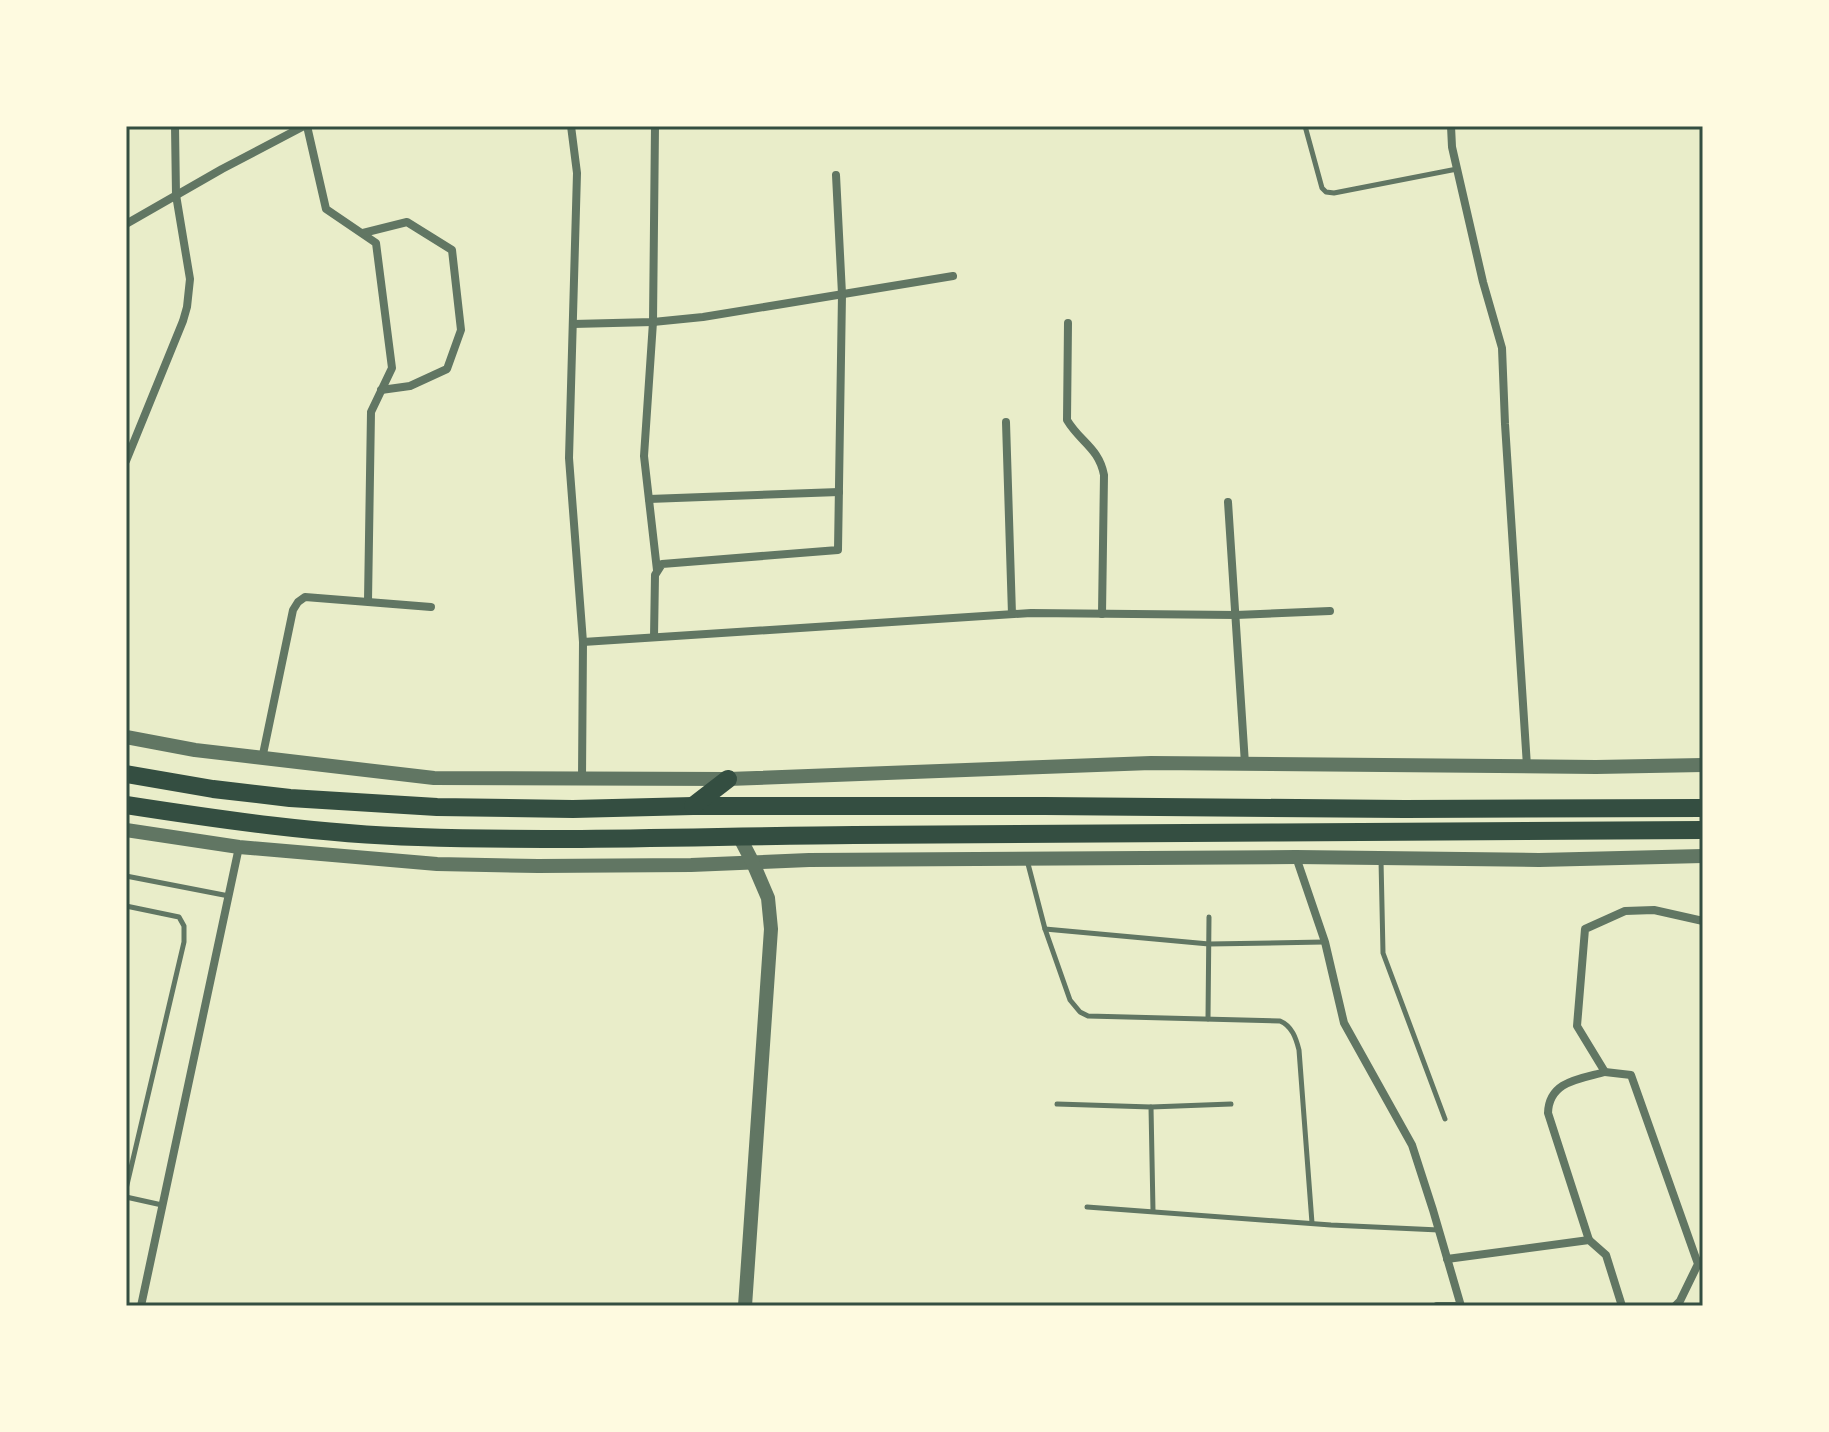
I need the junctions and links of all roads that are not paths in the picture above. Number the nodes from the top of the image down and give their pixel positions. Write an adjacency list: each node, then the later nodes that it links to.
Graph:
1 (175, 126): 9 (street)
2 (306, 126): 9 (street); 11 (street)
3 (571, 126): 16 (street)
4 (655, 126): 14 (street)
5 (1305, 126): 7 (lane)
6 (1451, 126): 7 (street)
7 (1457, 169): 36 (street)
8 (836, 175): 13 (street)
9 (176, 195): 10 (street); 19 (street)
10 (126, 224)
11 (363, 233): 17 (street); 17 (street)
12 (953, 276): 13 (street)
13 (842, 294): 14 (street); 20 (street)
14 (653, 322): 16 (street); 21 (street)
15 (1068, 323): 28 (street)
16 (573, 324): 31 (street)
17 (381, 390): 24 (street)
18 (1006, 422): 27 (street)
19 (126, 461)
20 (839, 492): 21 (street); 23 (street)
21 (649, 499): 23 (street)
22 (1228, 502): 29 (street)
23 (657, 570): 30 (street)
24 (368, 601): 25 (street); 33 (street)
25 (431, 607)
26 (1330, 611): 29 (street)
27 (1012, 614): 28 (street); 30 (street)
28 (1102, 614): 29 (street)
29 (1236, 615): 34 (street)
30 (654, 637): 31 (street)
31 (583, 642): 38 (street)
32 (126, 737): 33 (street)
33 (262, 759): 38 (street)
34 (1245, 764): 36 (street); 39 (street)
35 (1703, 765): 36 (street)
36 (1527, 766)
37 (126, 774): 41 (highway)
38 (582, 778): 39 (street)
39 (728, 779): 41 (highway)
40 (126, 805): 45 (highway)
41 (693, 806): 42 (highway)
42 (1703, 808)
43 (126, 830): 46 (street)
44 (1703, 830): 45 (highway)
45 (739, 836): 51 (street)
46 (239, 847): 51 (street); 53 (street)
47 (1703, 856): 49 (street)
48 (1296, 857): 49 (street); 50 (street); 58 (street)
49 (1381, 858): 65 (lane)
50 (1026, 859): 51 (street); 57 (lane)
51 (753, 863): 78 (street)
52 (126, 876): 53 (lane)
53 (229, 896): 68 (street)
54 (126, 906): 66 (lane)
55 (1209, 917): 59 (lane)
56 (1703, 921): 61 (street)
57 (1045, 929): 59 (lane); 60 (lane)
58 (1325, 942): 59 (lane); 72 (street)
59 (1209, 944): 60 (lane)
60 (1208, 1019): 71 (lane)
61 (1605, 1072): 73 (street); 75 (street)
62 (1057, 1104): 64 (lane)
63 (1231, 1104): 64 (lane)
64 (1151, 1107): 70 (lane)
65 (1445, 1119)
66 (126, 1189)
67 (126, 1197): 68 (lane)
68 (162, 1205): 77 (street)
69 (1087, 1207): 70 (lane)
70 (1153, 1211): 71 (lane)
71 (1312, 1223): 72 (lane)
72 (1439, 1230): 74 (street)
73 (1589, 1240): 74 (street); 81 (street)
74 (1447, 1259): 80 (street)
75 (1698, 1264): 76 (street); 82 (street)
76 (1703, 1274)
77 (141, 1306)
78 (745, 1306)
79 (1437, 1306): 80 (street)
80 (1460, 1306)
81 (1622, 1306)
82 (1675, 1306)

